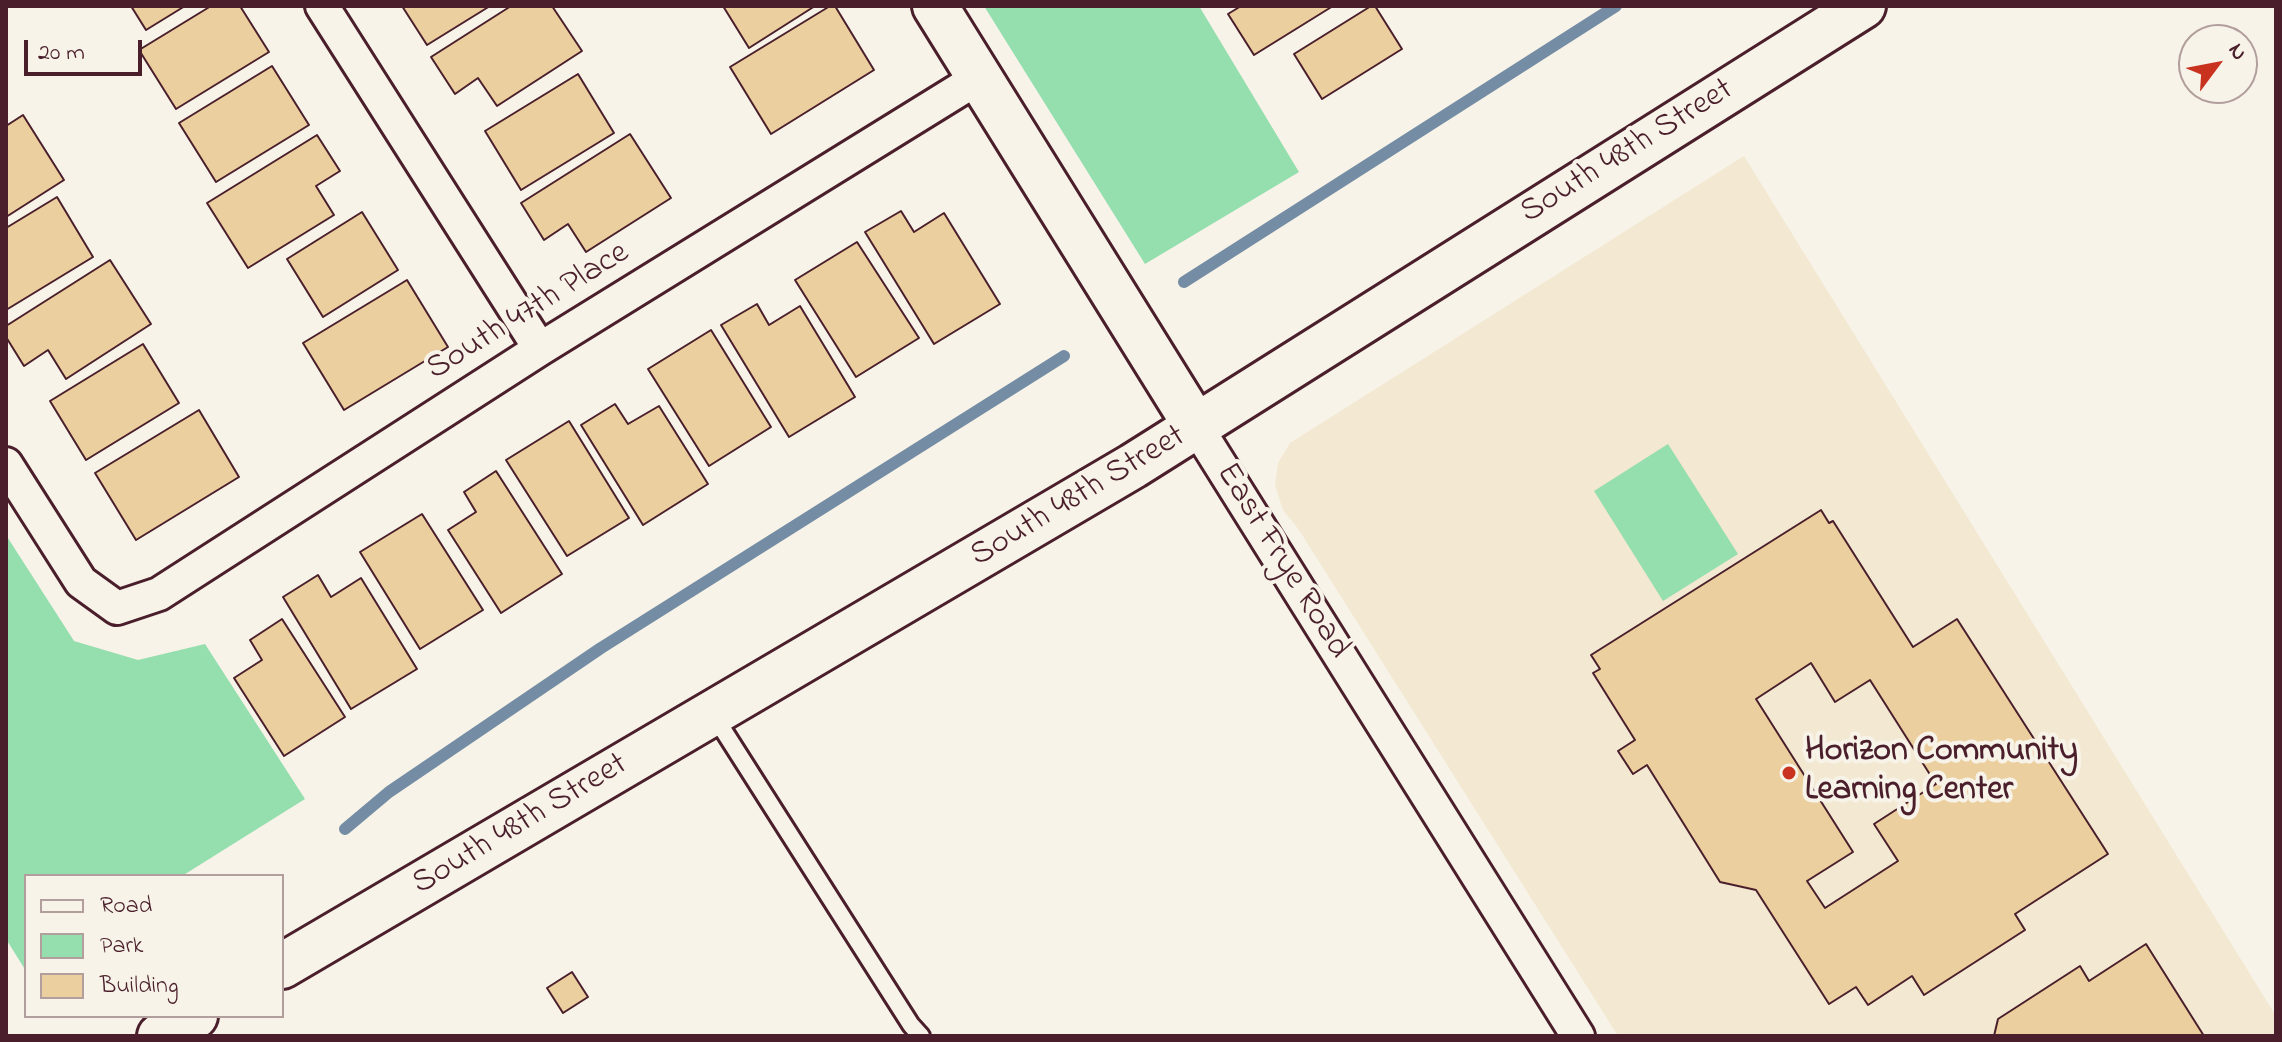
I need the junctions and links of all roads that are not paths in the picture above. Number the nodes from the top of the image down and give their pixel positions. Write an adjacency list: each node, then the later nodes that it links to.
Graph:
1 (322, 6): 5 (street)
2 (935, 6): 4 (street, East Frye Road)
3 (1863, 6): 6 (street, South 48th Street)
4 (980, 77): 5 (street, South 47th Place); 6 (street, East Frye Road)
5 (540, 349): 7 (street, South 47th Place)
6 (1196, 426): 8 (street, South 48th Street); 13 (street, East Frye Road)
7 (6, 464)
8 (712, 713): 9 (street, South 48th Street); 12 (lane)
9 (284, 965)
10 (192, 1018): 11 (street)
11 (160, 1036)
12 (921, 1036)
13 (1578, 1036)

